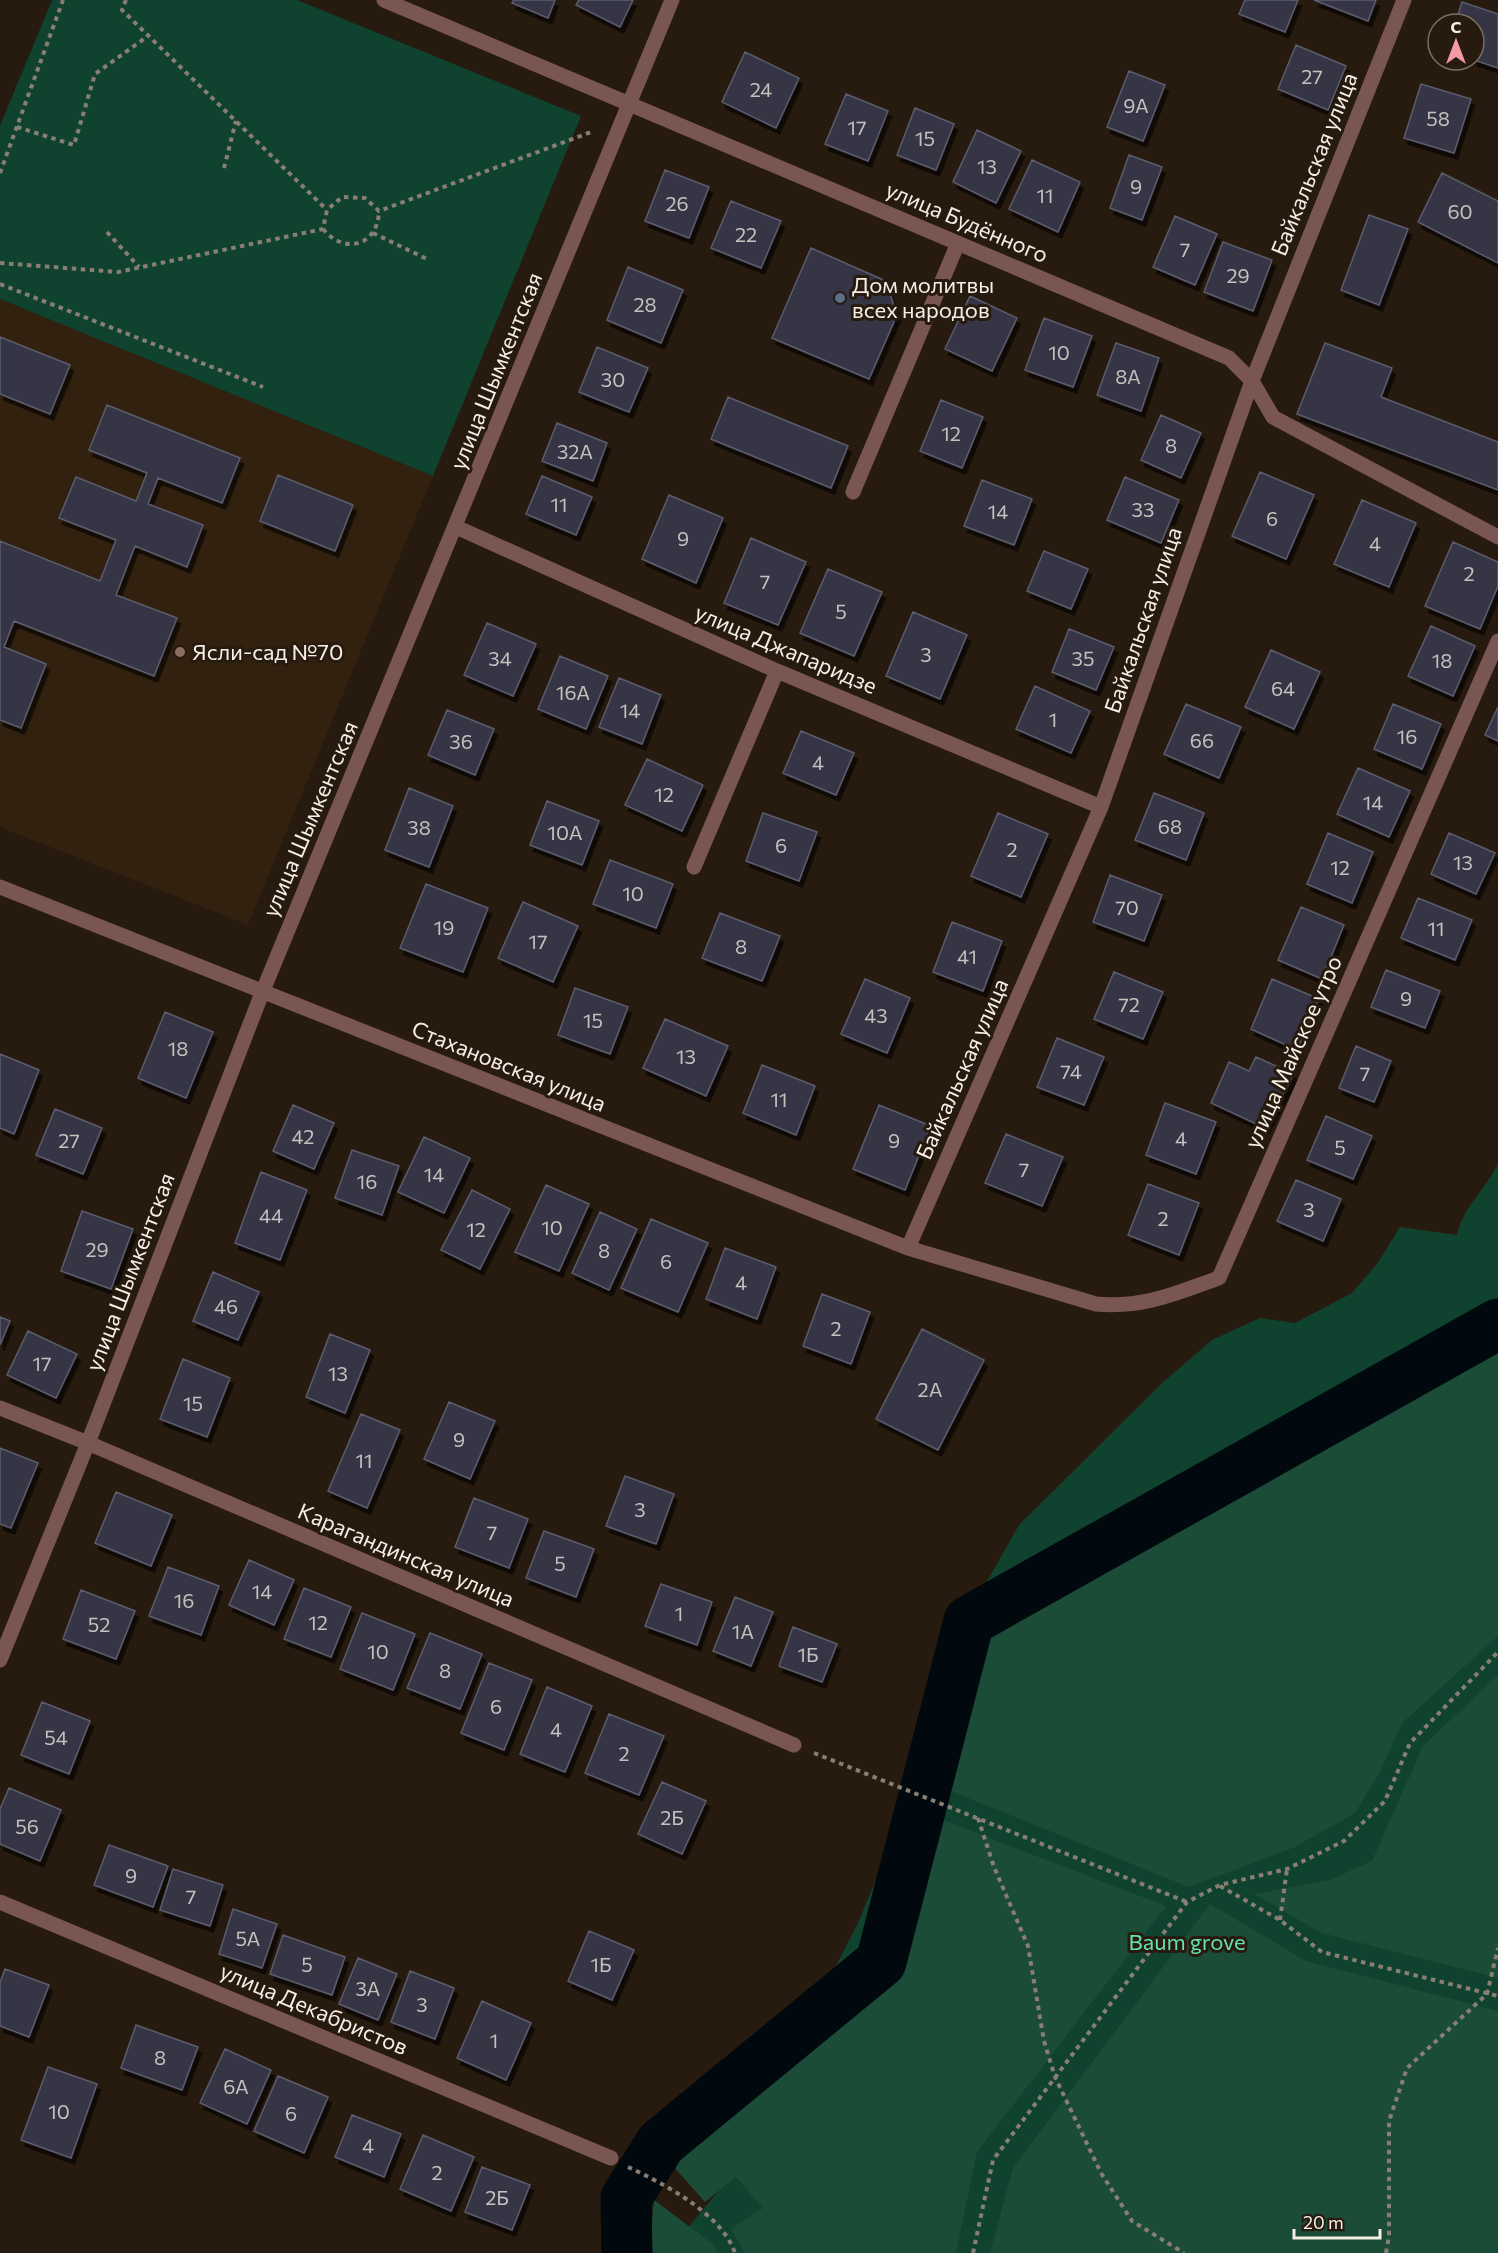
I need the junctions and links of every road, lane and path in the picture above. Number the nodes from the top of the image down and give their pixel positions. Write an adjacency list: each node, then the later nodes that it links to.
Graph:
1 (63, 0): 10 (path)
2 (126, 0): 6 (path)
3 (384, 0): 7 (street, улица Будённого)
4 (672, 0): 7 (street, улица Шымкентская)
5 (1404, 0): 23 (street, Байкальская улица)
6 (148, 36): 9 (path); 10 (path)
7 (630, 103): 8 (street, улица Шымкентская); 18 (street, улица Будённого)
8 (623, 120): 14 (path); 26 (street, улица Шымкентская)
9 (236, 121): 11 (path); 13 (path)
10 (17, 127): 12 (path)
11 (224, 168)
12 (0, 172)
13 (327, 210): 14 (path); 15 (path)
14 (379, 211): 17 (path)
15 (323, 229): 17 (path); 21 (path)
16 (107, 232): 21 (path)
17 (373, 233): 19 (path)
18 (958, 243): 23 (street, улица Будённого); 25 (street)
19 (429, 260)
20 (0, 263): 21 (path)
21 (139, 268)
22 (0, 284): 24 (path)
23 (1252, 381): 27 (street, улица Будённого); 30 (street, Байкальская улица)
24 (263, 387)
25 (853, 492)
26 (456, 527): 29 (street, улица Джапаридзе); 33 (street, улица Шымкентская)
27 (1498, 537)
28 (1498, 640): 35 (street, улица Майское утро)
29 (777, 671): 30 (street, улица Джапаридзе); 31 (street)
30 (1101, 807): 34 (street, Байкальская улица)
31 (694, 867)
32 (0, 887): 33 (street, Стахановская улица)
33 (262, 993): 34 (street, Стахановская улица); 37 (street, улица Шымкентская)
34 (908, 1248): 35 (street, Стахановская улица)
35 (1005, 1278)
36 (0, 1408): 37 (street, Карагандинская улица)
37 (88, 1443): 39 (street, улица Шымкентская); 40 (street, Карагандинская улица)
38 (1498, 1652): 42 (path)
39 (0, 1660)
40 (794, 1745): 41 (path)
41 (978, 1818): 45 (path); 50 (path)
42 (1287, 1869): 43 (path); 46 (path)
43 (1220, 1886): 45 (path); 46 (path)
44 (0, 1902): 51 (street, улица Декабристов)
45 (1187, 1902): 50 (path)
46 (1280, 1920): 48 (path)
47 (1498, 1948): 48 (path)
48 (1486, 1994): 49 (path); 55 (path)
49 (1498, 1996)
50 (1054, 2077): 53 (path); 54 (path)
51 (611, 2158): 52 (path)
52 (735, 2253)
53 (973, 2253)
54 (1184, 2253)
55 (1386, 2253)

